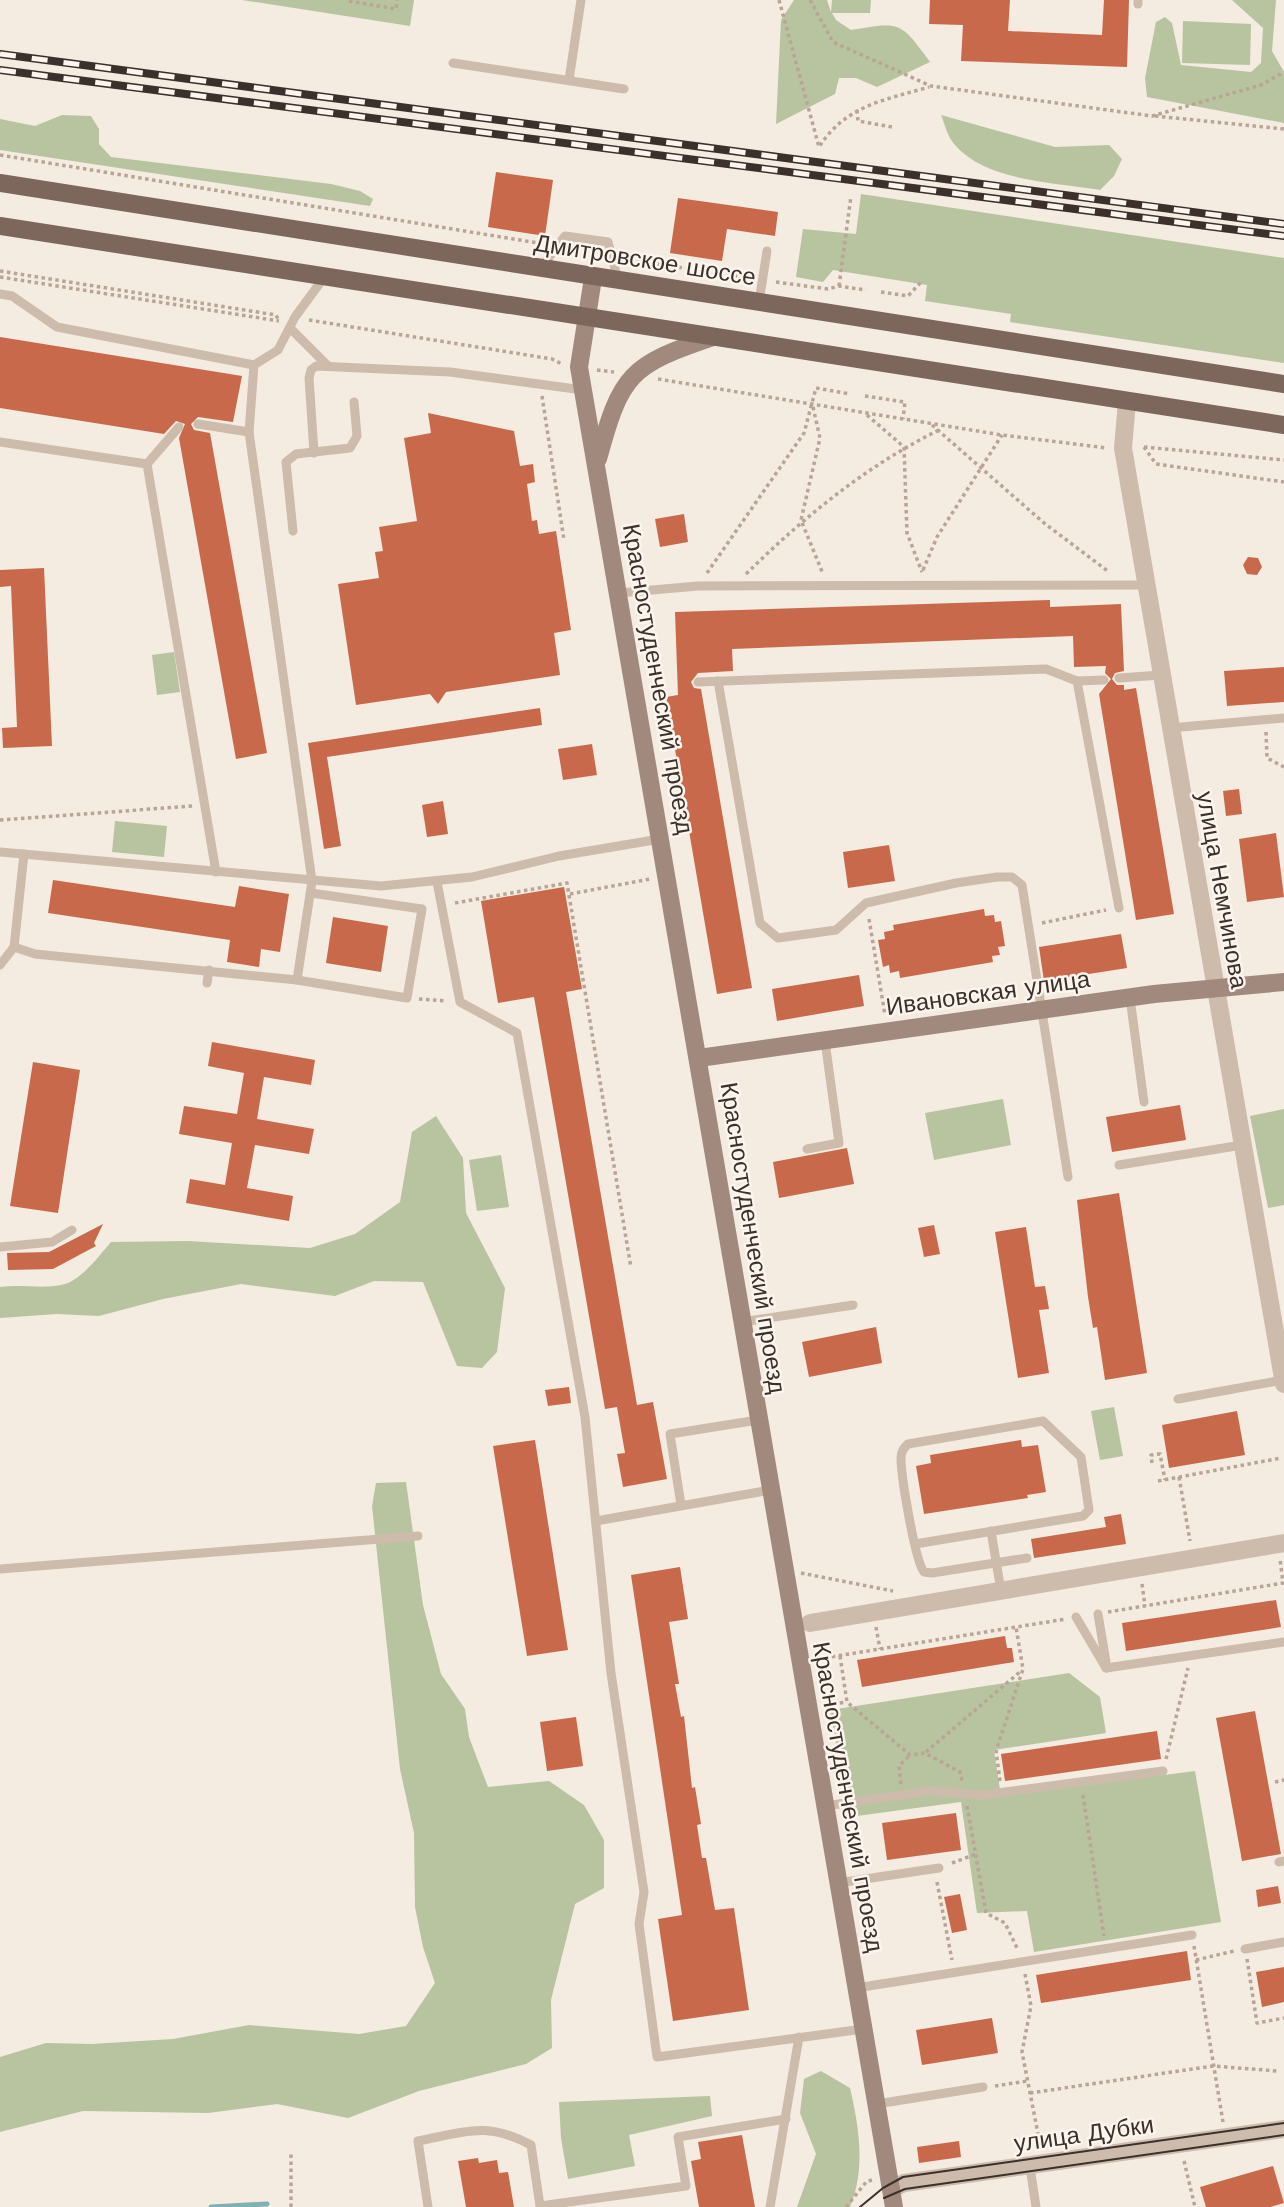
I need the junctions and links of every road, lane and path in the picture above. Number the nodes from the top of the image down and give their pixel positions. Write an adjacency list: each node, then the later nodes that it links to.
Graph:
1 (397, 0): 5 (path)
2 (581, 0): 8 (lane)
3 (779, 0): 11 (path)
4 (810, 0): 9 (path)
5 (349, 1)
6 (453, 63): 8 (lane)
7 (1284, 72): 12 (path)
8 (569, 80): 10 (lane)
9 (931, 86): 11 (path); 12 (path)
10 (624, 89)
11 (856, 110): 13 (path)
12 (1152, 116): 14 (path)
13 (892, 127)
14 (1284, 129)
15 (0, 155): 19 (path)
16 (0, 183): 22 (main road, Дмитровское шоссе)
17 (851, 196): 30 (path)
18 (0, 226): 24 (main road)
19 (557, 246): 21 (lane); 22 (lane)
20 (767, 251): 27 (lane)
21 (612, 258): 27 (path); 28 (lane)
22 (540, 269): 26 (main road, Дмитровское шоссе)
23 (0, 271): 25 (path)
24 (325, 276): 35 (main road); 36 (lane)
25 (0, 277)
26 (593, 278): 28 (main road, Дмитровское шоссе); 35 (street, Красностуденческий проезд)
27 (762, 280): 30 (path); 34 (lane)
28 (618, 281): 34 (main road, Дмитровское шоссе)
29 (922, 281): 32 (path)
30 (839, 286): 31 (path)
31 (866, 290)
32 (881, 292)
33 (0, 294): 39 (lane)
34 (759, 302): 45 (main road, Дмитровское шоссе)
35 (587, 319): 37 (main road); 46 (street, Красностуденческий проезд)
36 (294, 326): 38 (path); 39 (lane); 40 (lane)
37 (713, 337): 50 (main road); 67 (street)
38 (562, 364)
39 (254, 365): 59 (lane)
40 (328, 366): 44 (lane); 64 (lane)
41 (594, 369): 42 (path)
42 (619, 373)
43 (647, 377): 51 (path)
44 (540, 383): 46 (lane); 72 (path)
45 (1284, 384)
46 (583, 390): 67 (street, Красностуденческий проезд)
47 (850, 394): 51 (path)
48 (865, 396): 53 (path)
49 (354, 402): 64 (lane)
50 (1127, 402): 56 (main road); 74 (street, улица Немчинова)
51 (813, 405): 52 (path); 70 (path); 75 (path)
52 (865, 413): 53 (path); 62 (path)
53 (903, 419): 54 (path)
54 (931, 423): 58 (path); 60 (path)
55 (198, 424): 59 (lane)
56 (1284, 425)
57 (179, 427): 66 (lane)
58 (939, 430): 62 (path); 68 (path)
59 (249, 432): 98 (lane)
60 (1002, 435): 63 (path); 68 (path)
61 (0, 442): 66 (lane)
62 (904, 447): 70 (path); 73 (path)
63 (1112, 448)
64 (314, 453): 71 (lane)
65 (1284, 460): 69 (path)
66 (148, 464): 91 (lane)
67 (596, 466): 80 (street, Красностуденческий проезд)
68 (982, 467): 73 (path); 79 (path)
69 (1284, 482)
70 (801, 520): 76 (path); 77 (path)
71 (293, 531)
72 (564, 540)
73 (922, 572): 78 (path)
74 (1145, 585): 79 (lane); 81 (street, улица Немчинова)
75 (698, 586): 76 (lane); 80 (lane)
76 (733, 586): 77 (lane)
77 (828, 586): 78 (lane)
78 (922, 586): 79 (lane)
79 (1126, 586)
80 (618, 593): 93 (street, Красностуденческий проезд)
81 (1161, 676): 82 (lane); 89 (street, улица Немчинова)
82 (1119, 678)
83 (1104, 680): 85 (lane)
84 (719, 681): 85 (lane); 86 (lane); 103 (lane)
85 (1077, 681): 104 (lane)
86 (698, 682)
87 (1284, 718): 88 (lane)
88 (1265, 719): 89 (lane); 90 (path)
89 (1170, 728): 112 (street, улица Немчинова)
90 (1284, 767)
91 (205, 805): 92 (path); 96 (lane)
92 (0, 820)
93 (662, 838): 99 (lane); 119 (street, Красностуденческий проезд)
94 (0, 852): 95 (lane)
95 (24, 854): 96 (lane); 106 (lane)
96 (216, 872): 98 (lane)
97 (654, 878): 101 (path)
98 (312, 881): 99 (lane); 100 (lane)
99 (437, 882): 115 (lane)
100 (311, 893): 109 (lane); 113 (lane)
101 (570, 894): 102 (path); 127 (path)
102 (479, 897)
103 (866, 903): 105 (lane); 117 (path)
104 (1119, 908): 105 (path)
105 (1028, 925): 116 (lane)
106 (14, 947): 107 (lane); 108 (lane)
107 (0, 965)
108 (209, 970): 109 (lane); 111 (lane)
109 (297, 980): 113 (lane)
110 (1284, 982): 112 (street, Ивановская улица)
111 (207, 983)
112 (1214, 988): 114 (street, Ивановская улица); 121 (street, улица Немчинова)
113 (407, 998): 115 (path)
114 (1130, 998): 116 (street, Ивановская улица); 120 (lane)
115 (460, 1002): 141 (lane)
116 (1041, 1009): 117 (street, Ивановская улица); 124 (lane)
117 (888, 1032): 118 (street, Ивановская улица)
118 (825, 1041): 119 (street, Ивановская улица); 122 (lane)
119 (699, 1058): 130 (street, Красностуденческий проезд)
120 (1144, 1102)
121 (1242, 1145): 123 (lane); 128 (street, улица Немчинова)
122 (807, 1149)
123 (1119, 1165)
124 (1068, 1177)
125 (72, 1230): 126 (lane)
126 (0, 1247)
127 (631, 1268)
128 (1277, 1304): 131 (street, улица Немчинова)
129 (853, 1305): 130 (lane)
130 (742, 1322): 133 (street, Красностуденческий проезд)
131 (1284, 1382): 132 (lane)
132 (1178, 1399)
133 (758, 1420): 139 (street, Красностуденческий проезд); 140 (lane)
134 (1281, 1458): 136 (path)
135 (1152, 1463): 137 (path)
136 (1179, 1477): 137 (path); 147 (path)
137 (1165, 1480): 138 (path)
138 (1158, 1481)
139 (770, 1490): 140 (lane); 157 (street, Красностуденческий проезд)
140 (681, 1505): 141 (lane)
141 (596, 1521): 188 (lane)
142 (991, 1531): 145 (lane); 145 (lane); 148 (lane)
143 (418, 1536): 150 (lane)
144 (1284, 1543): 147 (street)
145 (915, 1544): 148 (lane)
146 (1027, 1558): 148 (lane)
147 (1193, 1559): 149 (street)
148 (996, 1563): 152 (lane)
149 (1139, 1568): 152 (street); 154 (path)
150 (0, 1569)
151 (802, 1573): 153 (path)
152 (1001, 1591): 153 (street)
153 (910, 1606): 157 (street)
154 (1145, 1606)
155 (1098, 1614): 162 (lane)
156 (1076, 1617): 162 (lane)
157 (802, 1625): 175 (street, Красностуденческий проезд)
158 (1016, 1627): 163 (path)
159 (1284, 1642): 160 (lane)
160 (1191, 1655): 162 (lane); 168 (path)
161 (840, 1656): 164 (path)
162 (1107, 1668)
163 (1023, 1669): 166 (path); 172 (path)
164 (848, 1702): 165 (path); 167 (path)
165 (824, 1705)
166 (925, 1753): 167 (path); 173 (path)
167 (910, 1755): 174 (path)
168 (1163, 1771): 170 (lane)
169 (1284, 1780): 171 (path)
170 (1081, 1782): 172 (lane); 181 (path)
171 (1275, 1782)
172 (1002, 1793): 173 (lane)
173 (965, 1794): 174 (lane)
174 (902, 1796): 175 (lane)
175 (825, 1807): 178 (street, Красностуденческий проезд)
176 (976, 1853): 177 (path)
177 (937, 1868): 178 (lane); 184 (path)
178 (838, 1883): 185 (street, Красностуденческий проезд)
179 (1192, 1935): 181 (lane); 183 (path)
180 (1284, 1942): 182 (lane)
181 (1106, 1949): 184 (lane)
182 (1245, 1949): 183 (path); 186 (path)
183 (1196, 1960): 189 (path)
184 (954, 1973): 185 (lane)
185 (856, 1988): 187 (street, Красностуденческий проезд)
186 (1284, 2018)
187 (863, 2029): 188 (lane); 194 (street, Красностуденческий проезд)
188 (799, 2037): 195 (lane)
189 (1213, 2066): 190 (path); 193 (path); 197 (path)
190 (1277, 2071)
191 (1027, 2081): 192 (path)
192 (983, 2087): 194 (lane)
193 (1030, 2093)
194 (877, 2104): 201 (street, Красностуденческий проезд)
195 (786, 2119): 203 (lane); 204 (lane)
196 (1284, 2129): 197 (street, улица Дубки)
197 (1225, 2138): 198 (street, улица Дубки)
198 (1180, 2144): 200 (street, улица Дубки); 208 (path)
199 (291, 2153): 202 (path)
200 (1030, 2167): 201 (street, улица Дубки); 207 (lane)
201 (891, 2183): 205 (path); 206 (street, Красностуденческий проезд)
202 (291, 2207)
203 (428, 2207)
204 (770, 2207)
205 (846, 2207)
206 (894, 2207)
207 (1036, 2207)
208 (1195, 2207)

